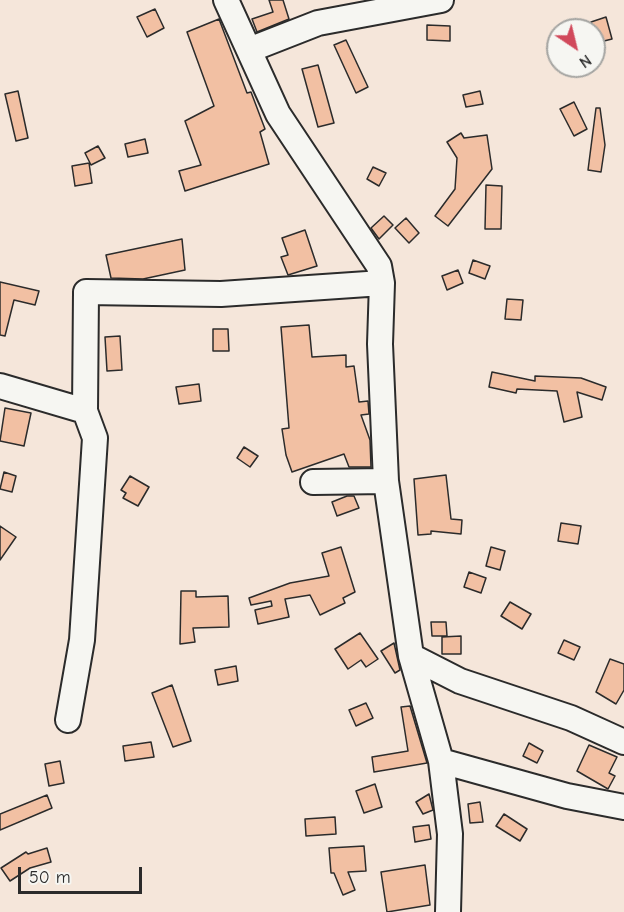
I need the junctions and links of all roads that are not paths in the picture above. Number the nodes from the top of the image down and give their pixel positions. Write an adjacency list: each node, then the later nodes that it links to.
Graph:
1 (225, 0): 3 (street)
2 (441, 0): 3 (street)
3 (249, 50): 4 (street)
4 (382, 283): 6 (street); 7 (street)
5 (0, 386): 6 (street)
6 (85, 411): 10 (street)
7 (386, 481): 8 (street); 9 (street)
8 (313, 482)
9 (411, 656): 11 (street); 12 (street)
10 (68, 720)
11 (624, 742)
12 (441, 761): 13 (street); 14 (street)
13 (622, 800)
14 (448, 912)

